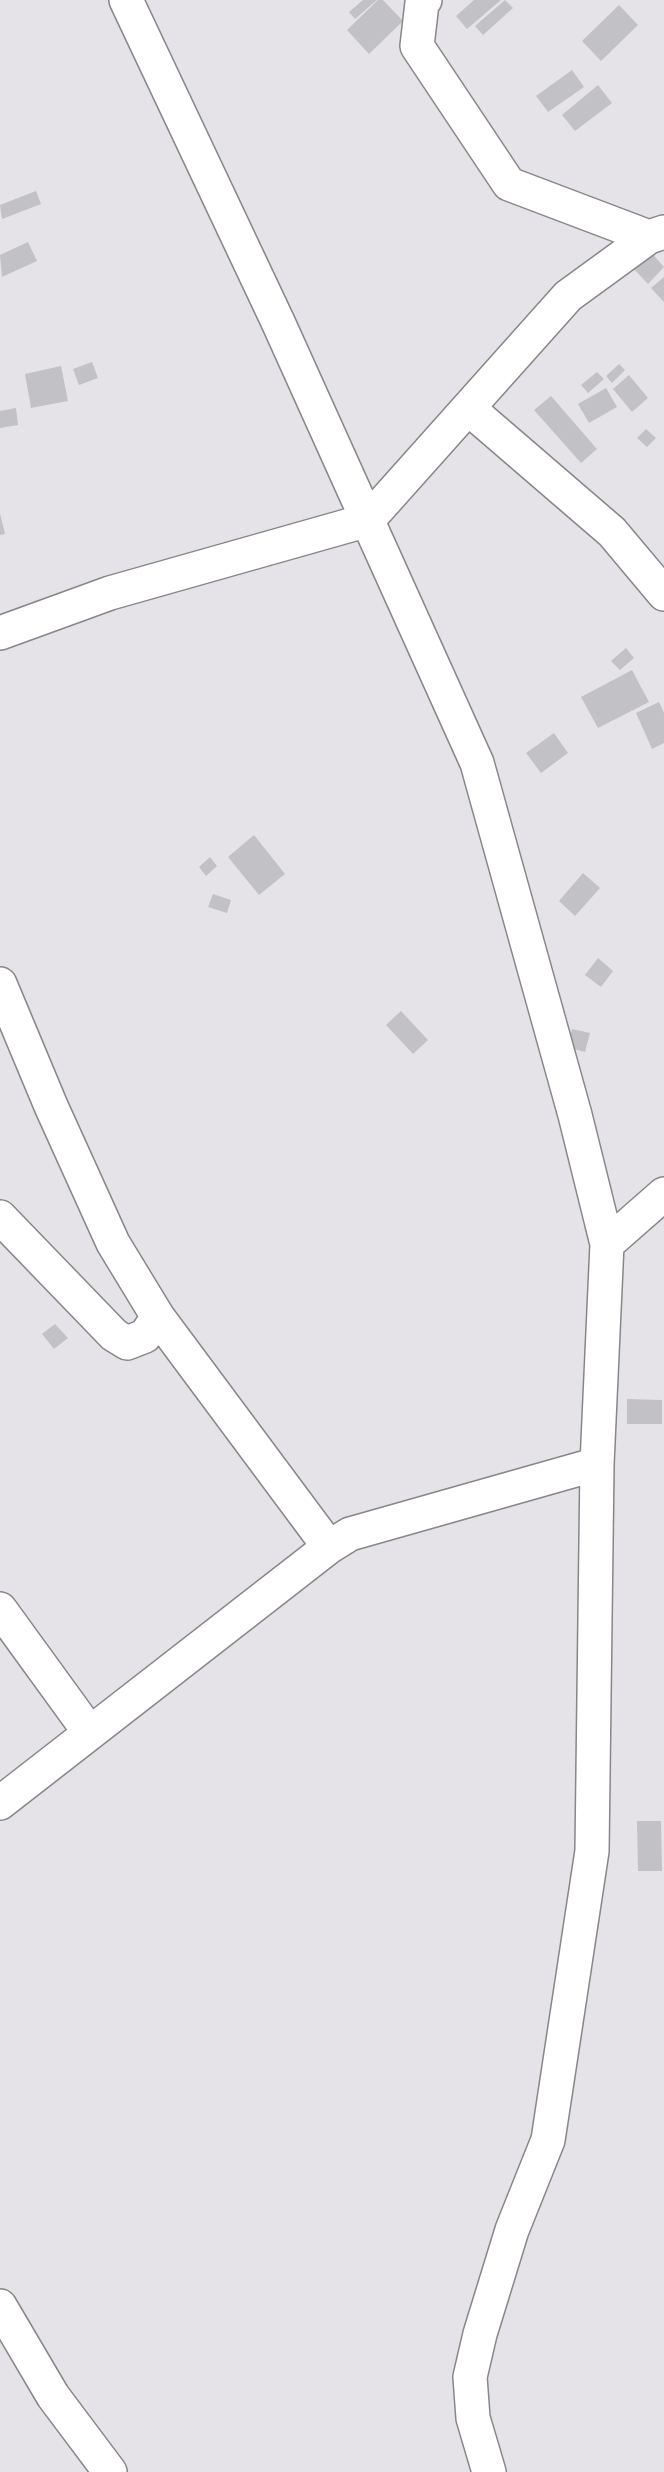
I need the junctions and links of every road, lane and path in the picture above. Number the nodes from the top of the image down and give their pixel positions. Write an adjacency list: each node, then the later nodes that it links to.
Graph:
1 (126, 0): 5 (street)
2 (425, 0): 3 (street)
3 (656, 235): 4 (street)
4 (468, 408): 5 (street); 6 (street)
5 (368, 520): 7 (street); 11 (street)
6 (664, 594)
7 (0, 633)
8 (0, 984): 12 (street)
9 (660, 1208): 11 (street)
10 (0, 1217): 12 (street)
11 (607, 1244): 13 (street)
12 (158, 1317): 14 (street)
13 (597, 1464): 14 (street); 20 (street)
14 (329, 1547): 16 (street)
15 (0, 1609): 16 (street)
16 (90, 1733): 17 (street)
17 (0, 1803)
18 (0, 2307): 19 (street)
19 (110, 2472)
20 (489, 2472)

